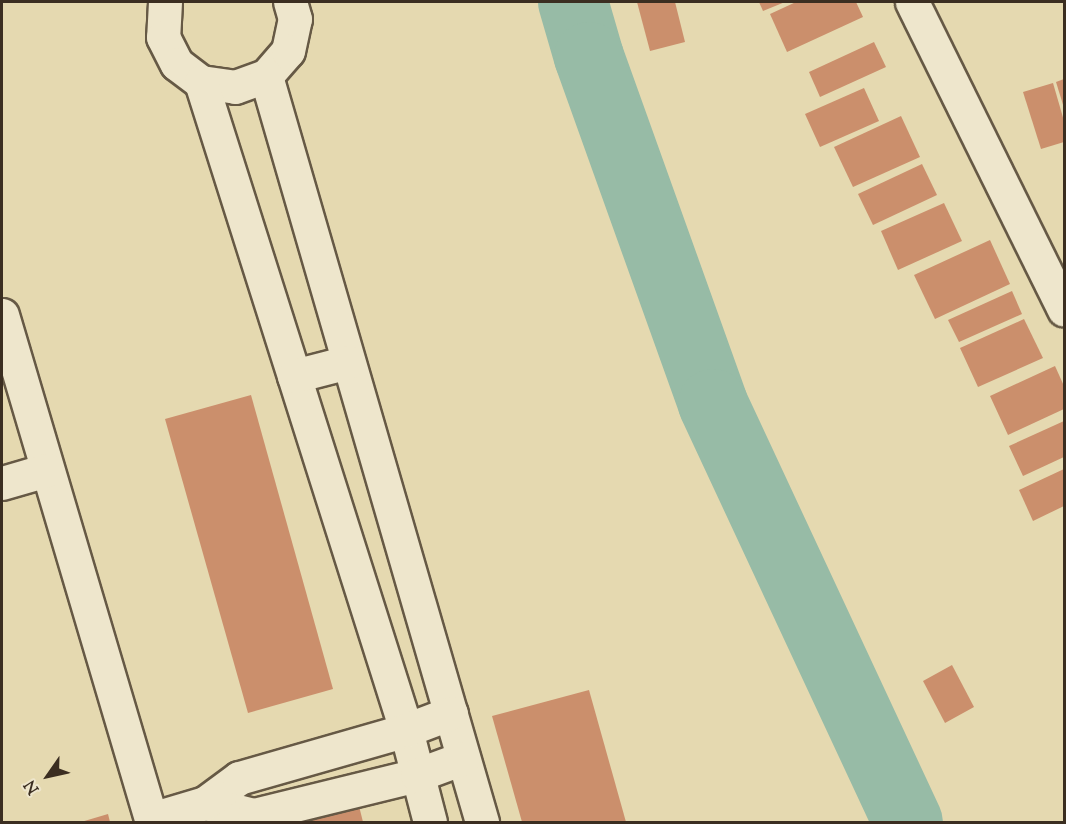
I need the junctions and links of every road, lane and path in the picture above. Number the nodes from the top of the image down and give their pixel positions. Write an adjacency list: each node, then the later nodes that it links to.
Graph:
1 (165, 2): 5 (street)
2 (290, 2): 4 (street)
3 (912, 2): 6 (street)
4 (266, 76): 5 (street); 8 (street)
5 (201, 82): 9 (street)
6 (1065, 310)
7 (2, 315): 10 (street)
8 (348, 362): 9 (street); 12 (street)
9 (294, 376): 13 (street)
10 (47, 470): 11 (street); 17 (street)
11 (2, 483)
12 (451, 713): 13 (street); 14 (street)
13 (406, 730): 15 (street); 16 (street)
14 (463, 758): 15 (street); 19 (street)
15 (417, 775): 16 (street); 18 (street)
16 (204, 803): 17 (street)
17 (151, 820)
18 (430, 822)
19 (482, 822)

